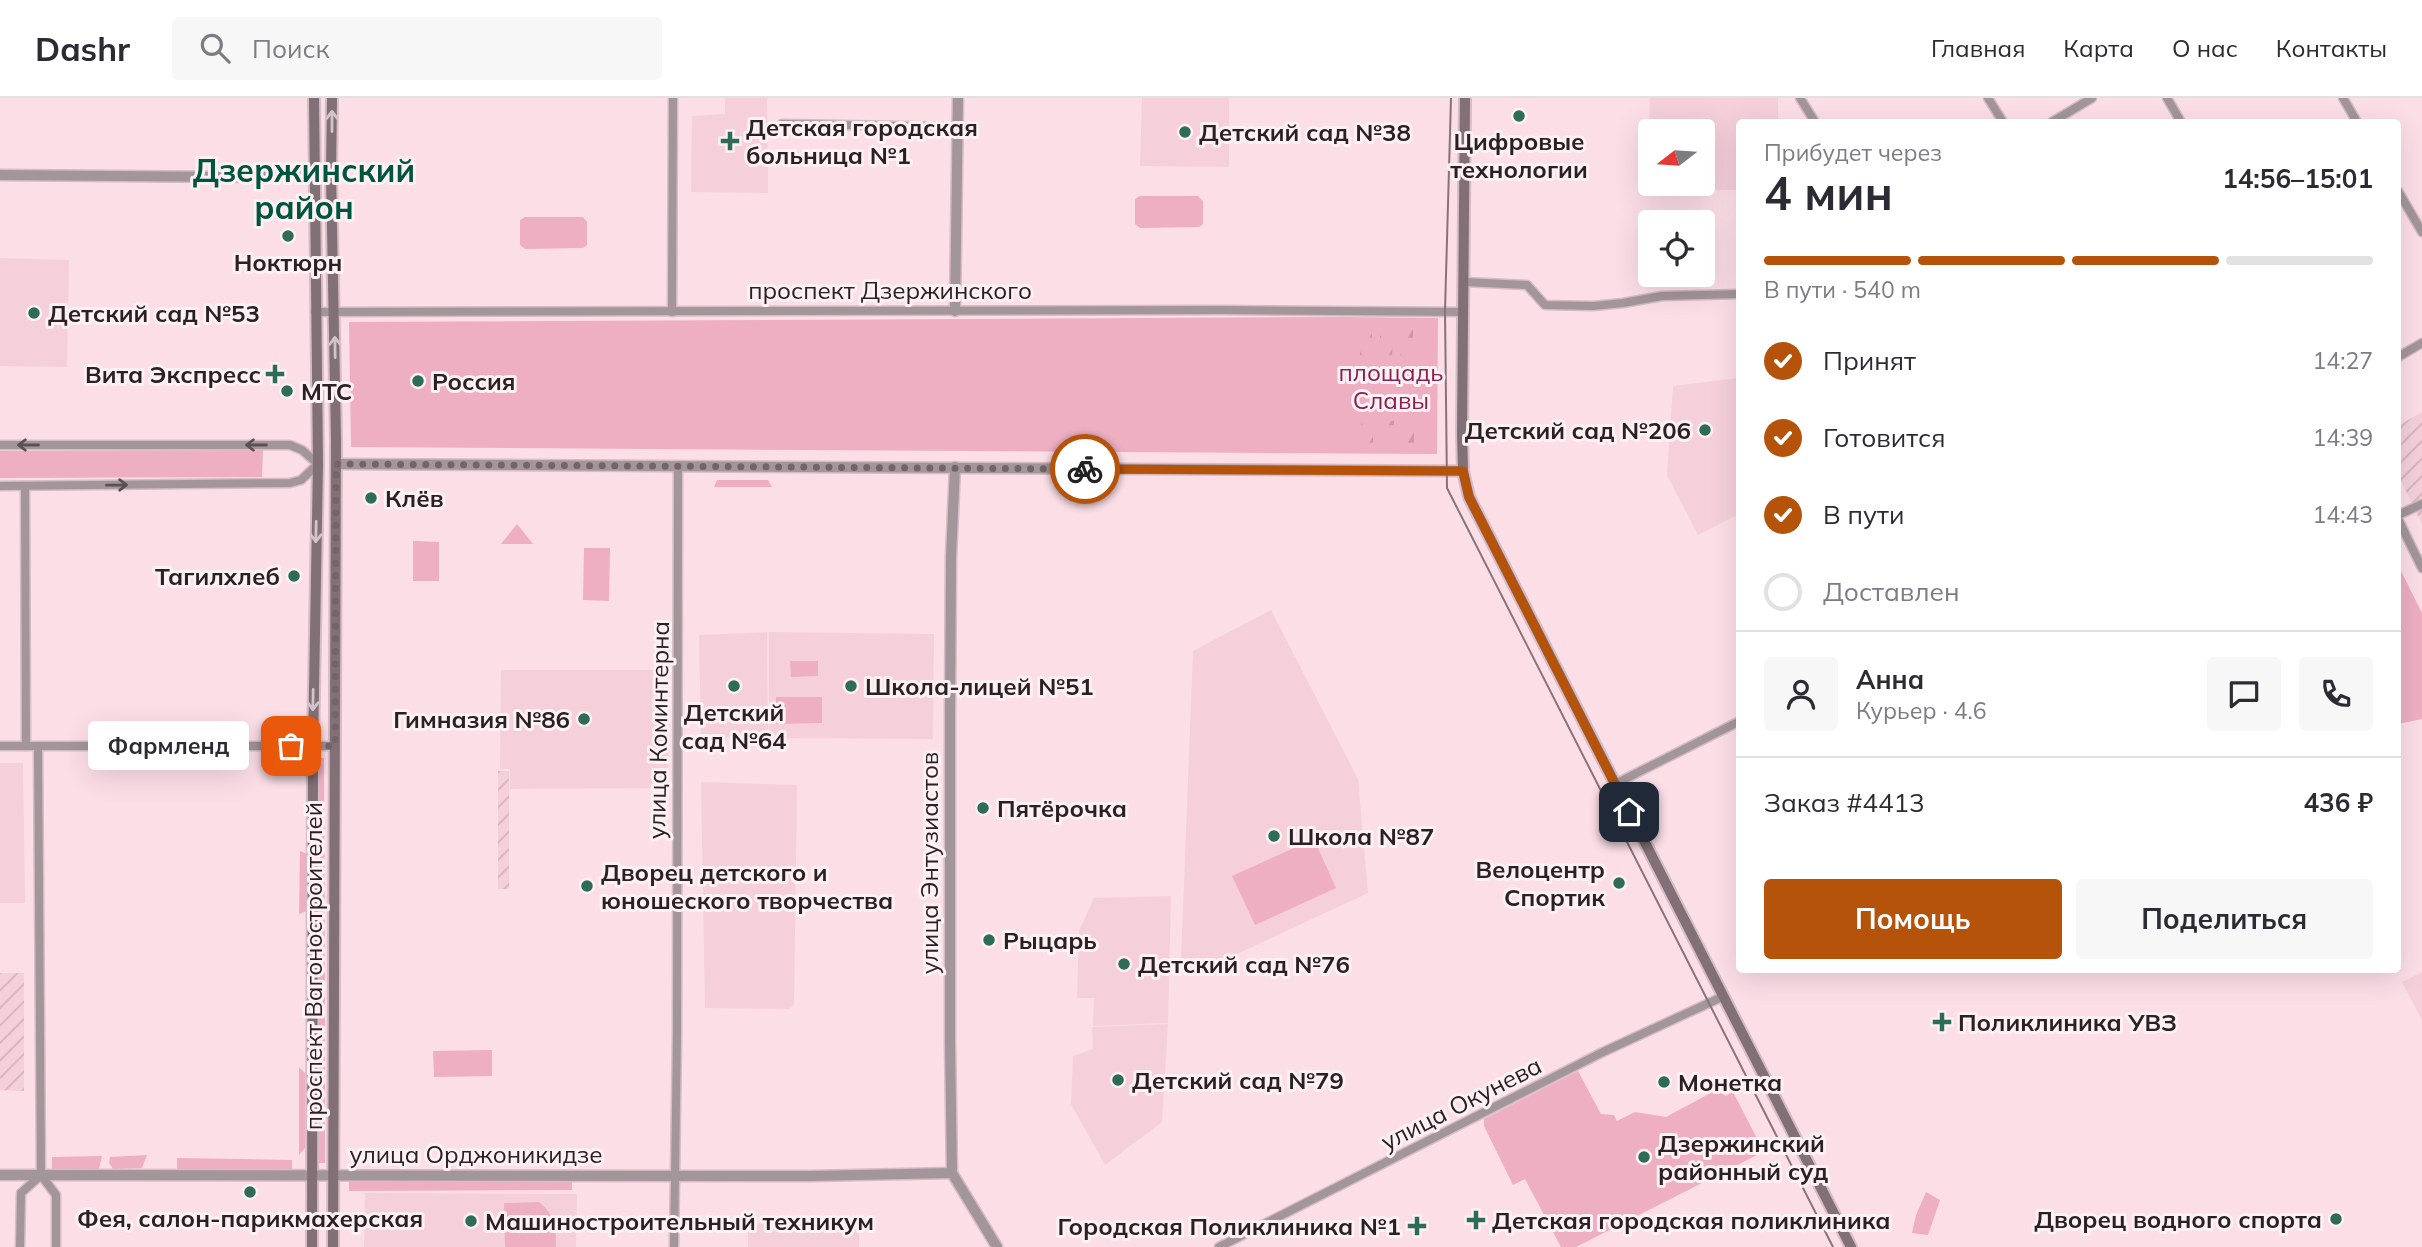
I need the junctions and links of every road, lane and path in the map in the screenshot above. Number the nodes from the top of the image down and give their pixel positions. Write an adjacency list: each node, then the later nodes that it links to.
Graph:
1 (314, 98): 18 (main road, проспект Вагоностроителей)
2 (332, 98): 19 (main road, проспект Вагоностроителей, one-way to 2)
3 (673, 98): 28 (street)
4 (958, 98): 17 (street)
5 (1465, 98): 23 (main road)
6 (1800, 98): 11 (street)
7 (1988, 98): 12 (street)
8 (2092, 98): 13 (street)
9 (2167, 98): 14 (street)
10 (2343, 98): 15 (street)
11 (1813, 119)
12 (2001, 119)
13 (2057, 119)
14 (2179, 119)
15 (2355, 119)
16 (782, 124): 17 (street)
17 (958, 127): 25 (street)
18 (314, 174): 19 (street); 20 (street); 26 (main road, проспект Вагоностроителей)
19 (331, 174): 27 (main road, проспект Вагоностроителей)
20 (0, 175)
21 (2401, 196): 22 (street)
22 (2422, 232)
23 (1465, 282): 24 (street); 29 (main road)
24 (1736, 294)
25 (955, 311): 28 (street, проспект Дзержинского); 29 (street, проспект Дзержинского)
26 (315, 312): 27 (street, проспект Дзержинского); 33 (main road, проспект Вагоностроителей)
27 (335, 312): 28 (street, проспект Дзержинского); 34 (main road, проспект Вагоностроителей, one-way to 27)
28 (672, 312)
29 (1464, 312): 37 (main road)
30 (2422, 343): 31 (street)
31 (2401, 355)
32 (0, 445): 33 (street, one-way to 32)
33 (318, 464): 34 (main road); 39 (street, one-way to 33); 48 (main road, проспект Вагоностроителей, one-way to 48)
34 (336, 464): 35 (street); 49 (main road, проспект Вагоностроителей)
35 (678, 466): 36 (street); 57 (street, улица Коминтерна)
36 (954, 467): 37 (street); 52 (street, улица Энтузиастов)
37 (1463, 471): 50 (main road)
38 (0, 486): 39 (street)
39 (24, 486): 46 (street)
40 (2422, 504): 41 (street)
41 (2401, 515)
42 (2401, 523): 43 (street)
43 (2422, 568)
44 (1736, 723): 50 (street)
45 (0, 746): 46 (street)
46 (26, 746): 47 (street)
47 (38, 746): 48 (street); 55 (street)
48 (313, 746): 49 (street); 53 (main road, проспект Вагоностроителей)
49 (335, 746): 56 (main road, проспект Вагоностроителей)
50 (1615, 784): 51 (main road)
51 (1722, 997): 64 (street, улица Окунева); 65 (main road)
52 (952, 1173): 57 (street, улица Орджоникидзе); 63 (street)
53 (312, 1174): 55 (street, улица Орджоникидзе); 56 (street, улица Орджоникидзе); 60 (main road, проспект Вагоностроителей)
54 (0, 1175): 55 (street, улица Орджоникидзе)
55 (41, 1175): 58 (street); 59 (street)
56 (334, 1175): 57 (street, улица Орджоникидзе); 61 (main road, проспект Вагоностроителей)
57 (674, 1176): 62 (street, улица Коминтерна)
58 (20, 1247)
59 (56, 1247)
60 (312, 1247)
61 (333, 1247)
62 (674, 1247)
63 (997, 1247)
64 (1219, 1247)
65 (1851, 1247)

